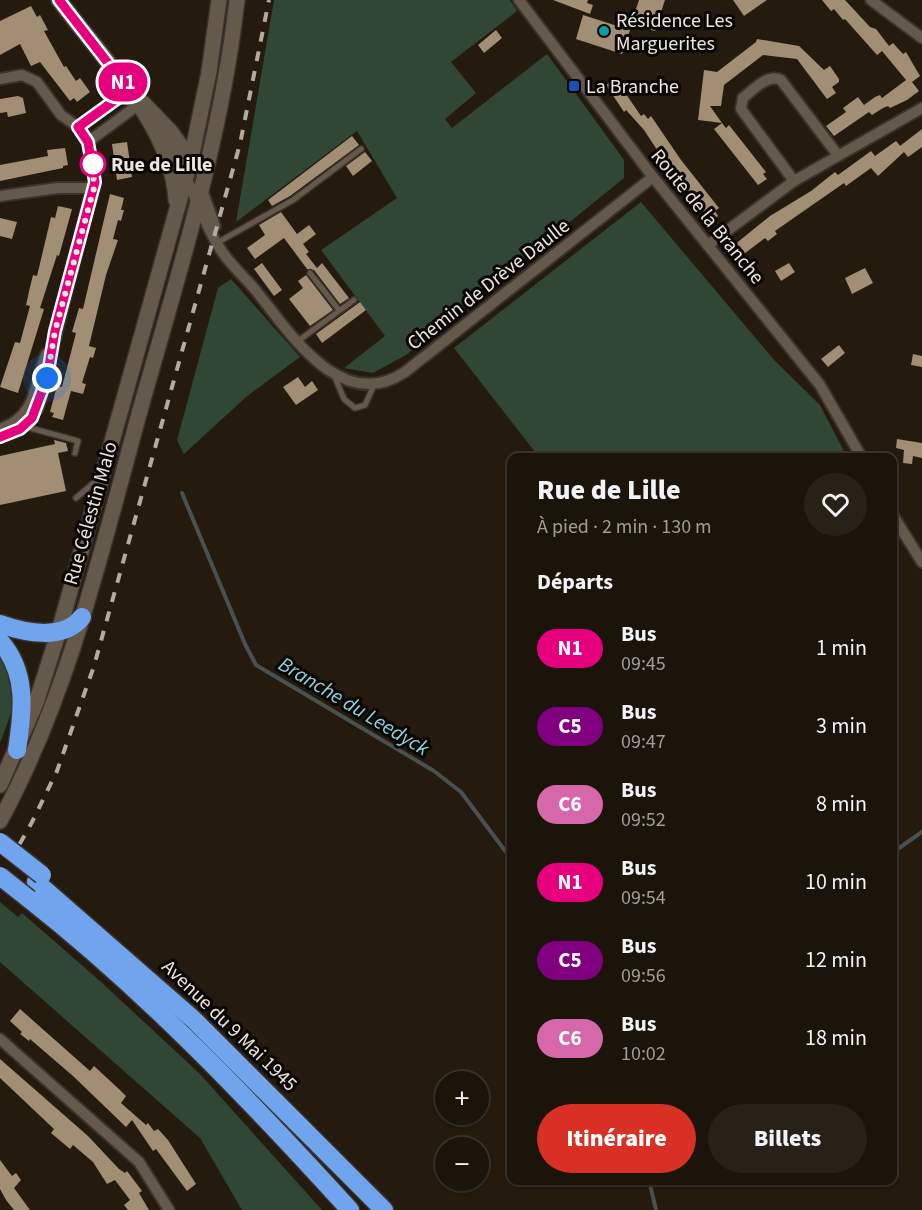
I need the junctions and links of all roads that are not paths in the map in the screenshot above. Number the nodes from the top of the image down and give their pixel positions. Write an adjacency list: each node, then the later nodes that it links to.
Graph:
1 (59, 0): 8 (main road, Rue Célestin Malo)
2 (219, 0): 15 (main road)
3 (237, 0): 20 (main road)
4 (519, 0): 17 (street, Route de la Branche)
5 (871, 0): 6 (street)
6 (922, 38)
7 (0, 79): 11 (street)
8 (129, 90): 9 (main road, Rue Célestin Malo); 11 (street)
9 (141, 108): 12 (street); 15 (main road, Rue Célestin Malo); 16 (street, Rue Célestin Malo); 23 (main road, Rue Célestin Malo)
10 (922, 108): 14 (street)
11 (78, 127): 12 (street)
12 (88, 142): 19 (street)
13 (361, 149): 24 (lane)
14 (837, 154): 18 (street); 18 (street)
15 (191, 159): 16 (main road, Rue Célestin Malo); 20 (main road, Rue Célestin Malo)
16 (186, 175): 20 (street, Rue Célestin Malo); 22 (street, Rue Célestin Malo); 23 (main road, Rue Célestin Malo)
17 (654, 177): 25 (street, Route de la Branche); 32 (street, Chemin de Drève Daulle)
18 (794, 181): 25 (street)
19 (94, 188): 21 (street); 33 (street)
20 (202, 189): 22 (main road, Rue Célestin Malo); 24 (street, Rue Célestin Malo)
21 (0, 196)
22 (197, 207): 27 (street, Rue Célestin Malo); 42 (main road, Rue Célestin Malo)
23 (177, 209): 38 (main road, Rue Célestin Malo)
24 (222, 240): 27 (street, Rue Célestin Malo)
25 (708, 245): 37 (street, Route de la Branche)
26 (310, 273): 29 (lane)
27 (244, 276): 30 (street, Rue Célestin Malo)
28 (354, 300): 29 (lane)
29 (339, 310): 30 (lane)
30 (298, 341): 31 (street, Rue Célestin Malo)
31 (333, 374): 32 (street); 32 (lane)
32 (374, 385)
33 (21, 424): 34 (street); 35 (street); 36 (lane)
34 (0, 429)
35 (0, 437)
36 (75, 453)
37 (859, 453)
38 (103, 473): 39 (lane); 44 (main road, Rue Célestin Malo)
39 (76, 498)
40 (897, 521): 41 (street)
41 (920, 554)
42 (82, 617): 44 (highway); 48 (main road, Rue Célestin Malo)
43 (0, 624): 44 (highway)
44 (60, 631): 46 (main road, Rue Célestin Malo)
45 (0, 641): 46 (highway)
46 (17, 750): 47 (main road, Rue Célestin Malo)
47 (0, 785)
48 (0, 821)
49 (0, 842): 53 (highway, bridge)
50 (0, 854): 53 (highway)
51 (0, 876): 53 (highway, bridge)
52 (0, 887): 53 (highway)
53 (33, 891): 56 (highway, Avenue du 9 Mai 1945); 57 (highway, Avenue du 9 Mai 1945)
54 (0, 1039): 55 (street)
55 (170, 1210)
56 (350, 1210)
57 (384, 1210)

